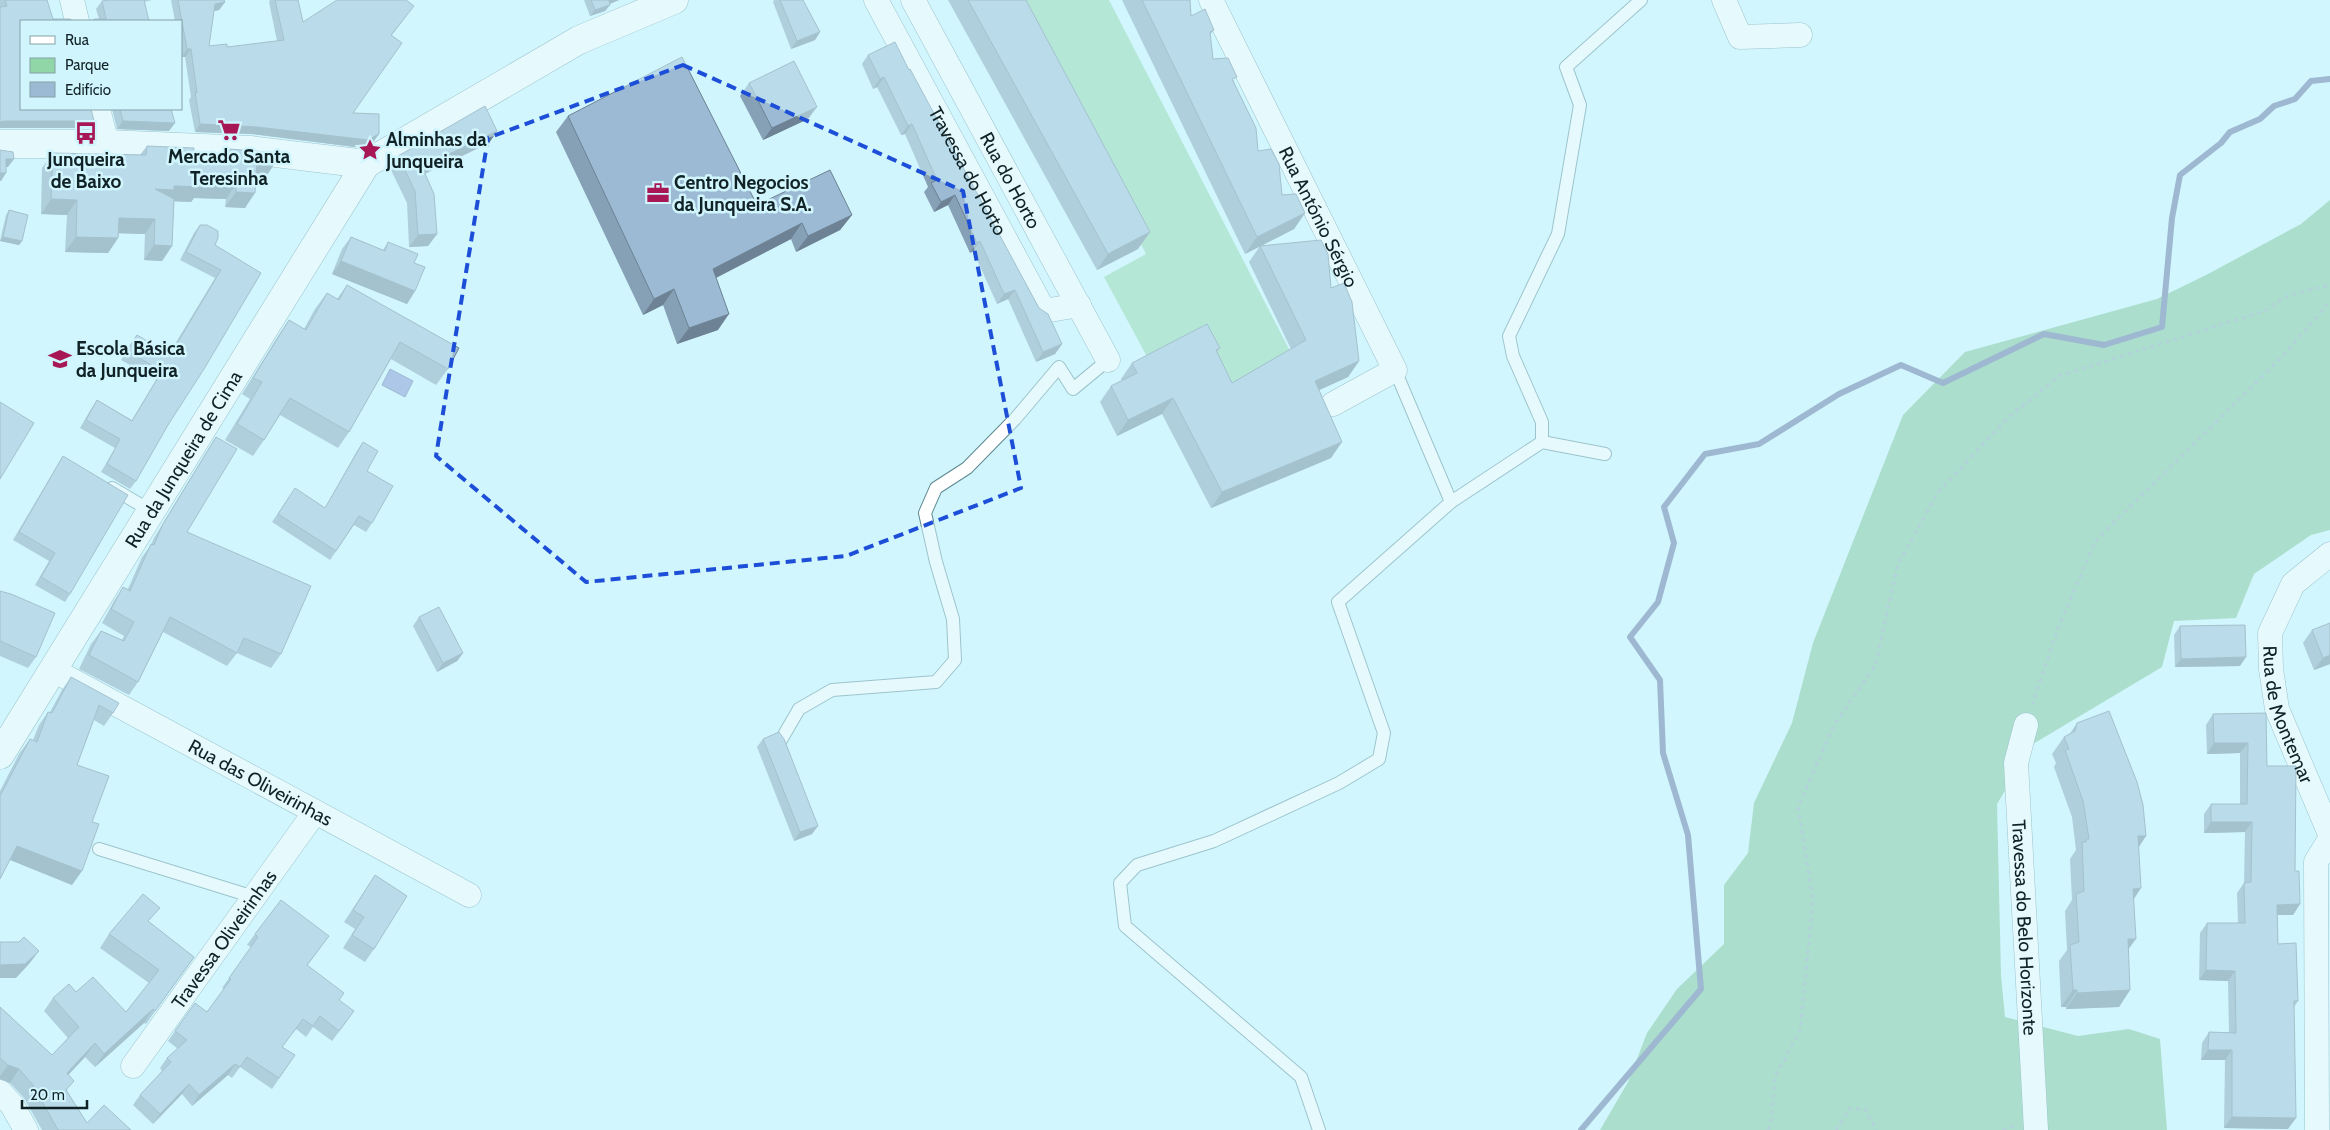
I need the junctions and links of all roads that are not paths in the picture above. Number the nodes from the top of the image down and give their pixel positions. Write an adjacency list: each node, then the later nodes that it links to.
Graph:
1 (72, 0): 9 (street)
2 (674, 0): 8 (main road)
3 (876, 0): 15 (street, Travessa do Horto)
4 (913, 0): 15 (street, Rua do Horto)
5 (1211, 0): 17 (street, Rua António Sérgio)
6 (1641, 0): 19 (lane)
7 (1724, 0): 10 (street)
8 (632, 8): 14 (main road)
9 (77, 20)
10 (1800, 35)
11 (98, 110): 13 (street)
12 (0, 144): 13 (main road)
13 (107, 144): 14 (main road)
14 (366, 164): 23 (main road, Rua da Junqueira de Cima)
15 (1078, 305): 16 (street, Rua do Horto)
16 (1108, 360): 27 (lane)
17 (1395, 370): 18 (street); 22 (lane)
18 (1333, 404)
19 (1542, 442): 20 (lane); 22 (lane)
20 (1604, 454)
21 (101, 482): 23 (lane)
22 (1451, 502): 38 (lane)
23 (151, 511): 25 (main road, Rua da Junqueira de Cima)
24 (2330, 554): 30 (street, Rua de Montemar)
25 (53, 670): 28 (main road, Rua da Junqueira de Cima); 29 (street, Rua das Oliveirinhas)
26 (2026, 724): 39 (street, Travessa do Belo Horizonte)
27 (781, 740)
28 (0, 754)
29 (315, 812): 33 (street, Rua das Oliveirinhas); 34 (street, Travessa Oliveirinhas)
30 (2330, 834)
31 (2330, 839): 40 (street)
32 (99, 849): 34 (lane)
33 (469, 895)
34 (254, 897): 35 (street, Travessa Oliveirinhas)
35 (133, 1066)
36 (0, 1092): 37 (street)
37 (26, 1130)
38 (1319, 1130)
39 (2036, 1130)
40 (2317, 1130)

